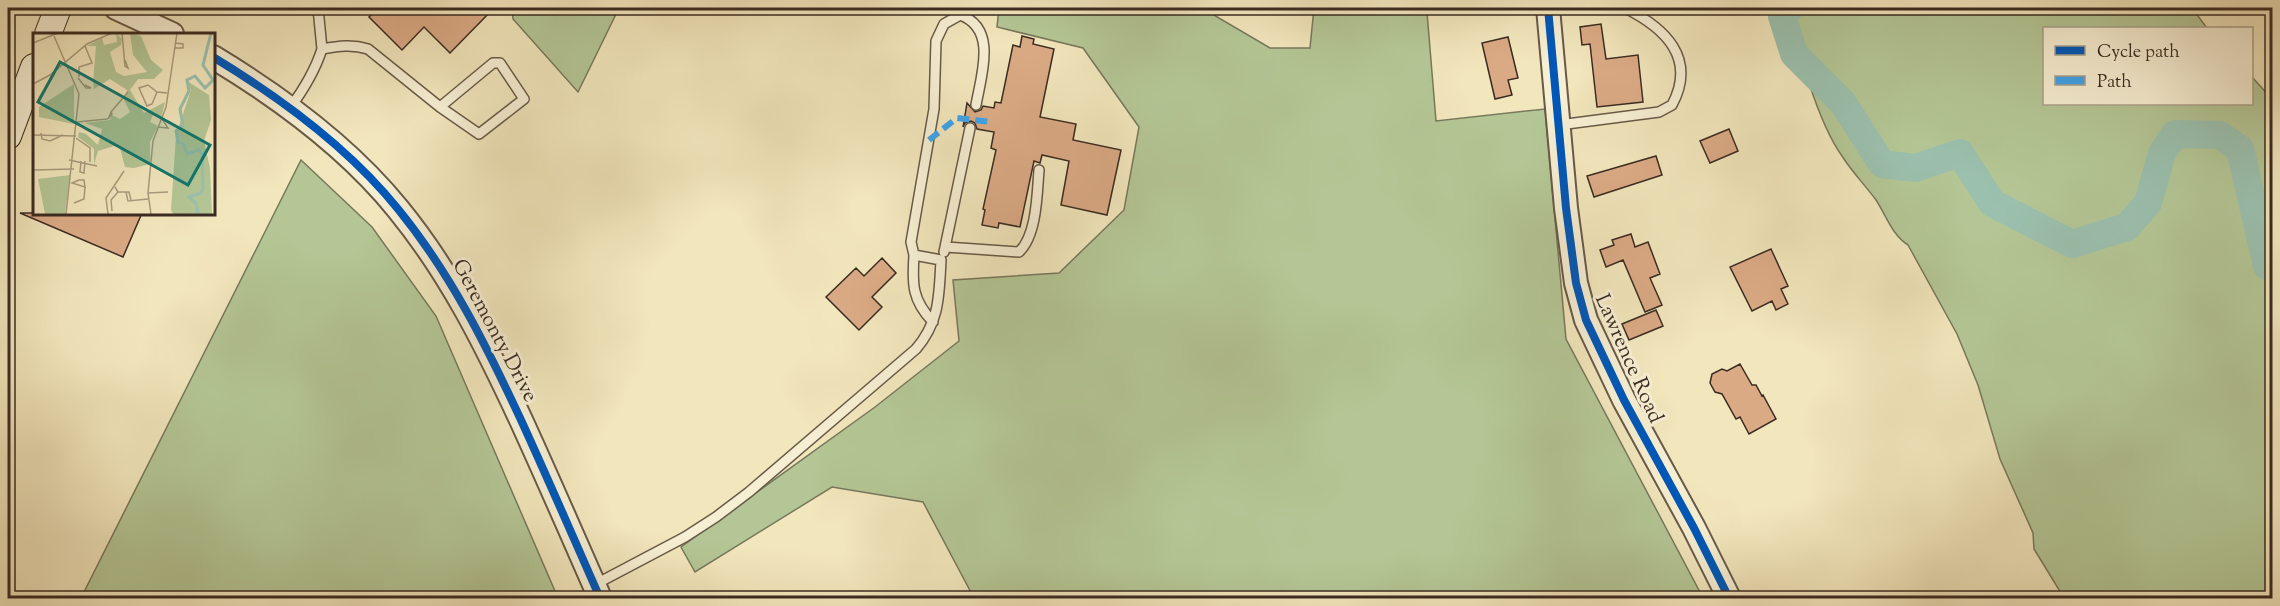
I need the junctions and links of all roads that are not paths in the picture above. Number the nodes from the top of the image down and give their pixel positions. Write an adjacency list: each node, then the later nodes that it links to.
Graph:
1 (58, 8): 7 (main road)
2 (116, 8): 8 (street)
3 (318, 8): 9 (lane)
4 (1548, 8): 15 (street, Lawrence Road)
5 (1625, 8): 15 (lane)
6 (961, 11): 12 (lane); 20 (lane)
7 (48, 33)
8 (170, 33)
9 (322, 49): 13 (lane); 14 (lane)
10 (214, 58): 14 (street, Geremonty Drive)
11 (33, 70): 17 (main road)
12 (976, 105)
13 (440, 107): 13 (lane)
14 (290, 108): 23 (street, Geremonty Drive)
15 (1559, 125): 24 (street, Lawrence Road)
16 (970, 128): 19 (lane)
17 (8, 136)
18 (1039, 170): 19 (lane)
19 (946, 247): 21 (lane)
20 (914, 255): 21 (lane); 22 (lane)
21 (941, 260): 22 (lane)
22 (933, 322): 23 (lane)
23 (597, 592)
24 (1729, 598)

